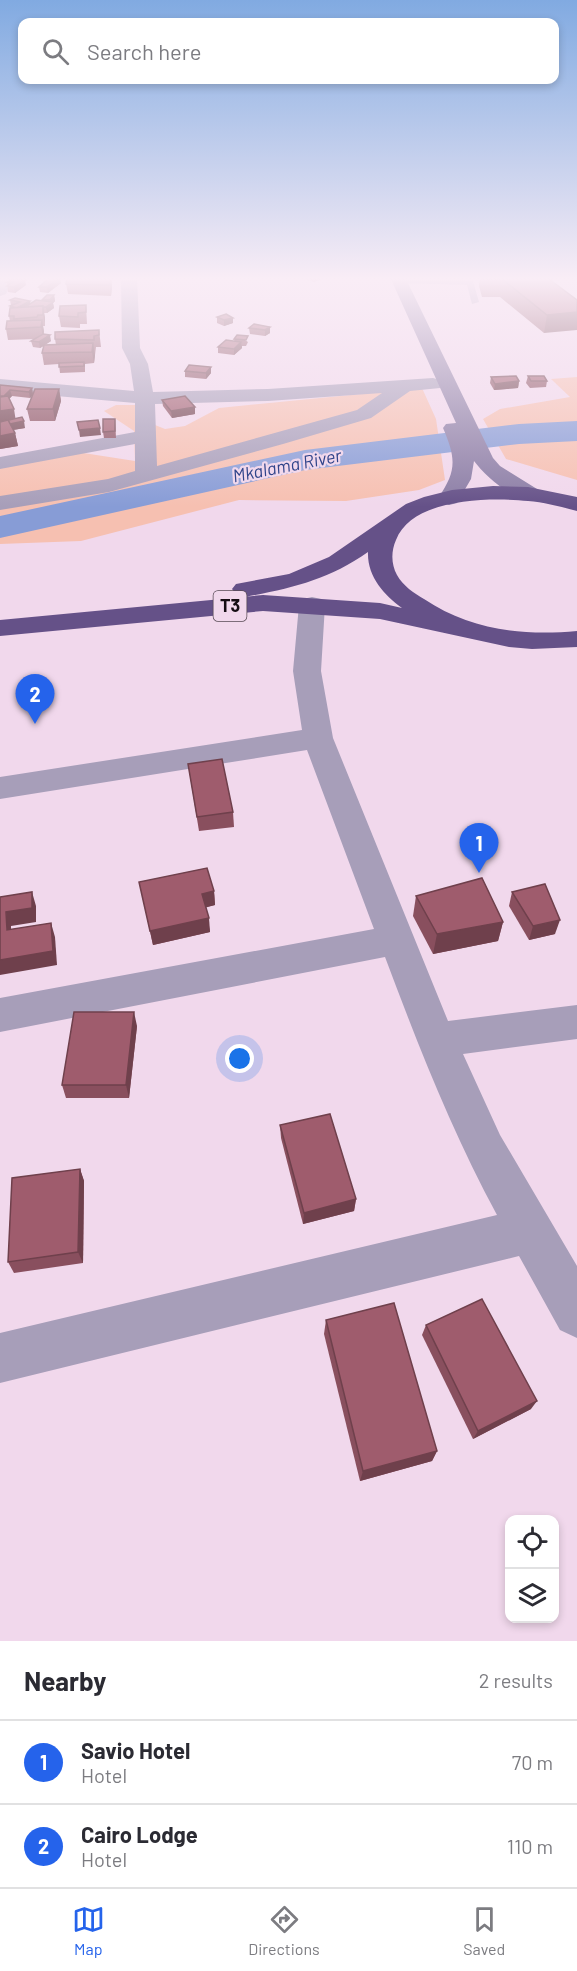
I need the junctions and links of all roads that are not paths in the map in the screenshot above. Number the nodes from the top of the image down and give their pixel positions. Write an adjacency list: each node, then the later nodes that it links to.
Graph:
1 (134, 354): 7 (street)
2 (421, 354): 4 (main road)
3 (428, 354): 8 (main road)
4 (432, 384): 5 (street); 8 (main road)
5 (406, 385): 7 (street); 12 (street)
6 (0, 386): 7 (street)
7 (145, 398): 9 (street)
8 (459, 421): 10 (main road)
9 (144, 436): 11 (street); 12 (street)
10 (472, 450): 13 (main road); 14 (main road)
11 (0, 463)
12 (146, 475): 15 (street)
13 (529, 494): 14 (highway, T3); 16 (highway, T3)
14 (449, 498): 17 (highway, T3)
15 (0, 503)
16 (575, 504)
17 (392, 525): 19 (highway, T3); 20 (highway, T3)
18 (312, 604): 19 (highway, T3); 20 (highway, T3); 22 (street)
19 (0, 627)
20 (458, 628): 21 (highway, T3)
21 (576, 641)
22 (318, 738): 23 (street); 24 (street)
23 (0, 788)
24 (397, 940): 25 (street); 27 (street)
25 (0, 1015)
26 (577, 1022): 27 (street)
27 (436, 1040): 28 (street)
28 (529, 1230): 29 (street); 30 (street)
29 (577, 1313)
30 (0, 1358)

